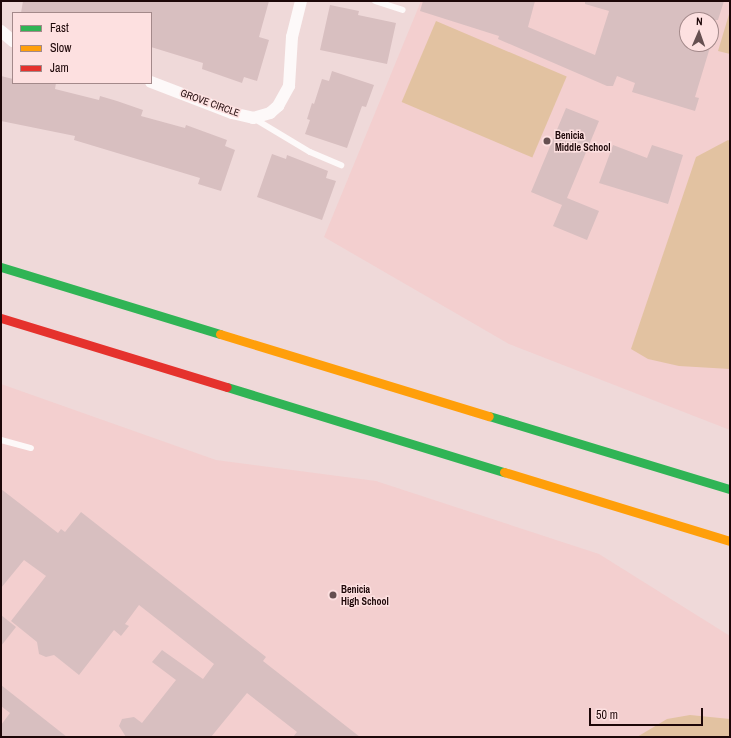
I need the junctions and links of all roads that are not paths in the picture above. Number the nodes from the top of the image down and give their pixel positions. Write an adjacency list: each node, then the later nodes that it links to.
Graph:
1 (301, 1): 7 (street, GROVE CIRCLE)
2 (376, 1): 3 (lane)
3 (403, 10)
4 (1, 31): 5 (street)
5 (12, 40)
6 (152, 82): 7 (street, GROVE CIRCLE)
7 (253, 118): 8 (lane)
8 (341, 165)
9 (1, 267): 15 (highway)
10 (1, 318): 12 (highway)
11 (1, 326): 12 (highway)
12 (78, 341): 16 (highway)
13 (1, 440): 14 (lane)
14 (31, 448)
15 (730, 489)
16 (730, 540)

